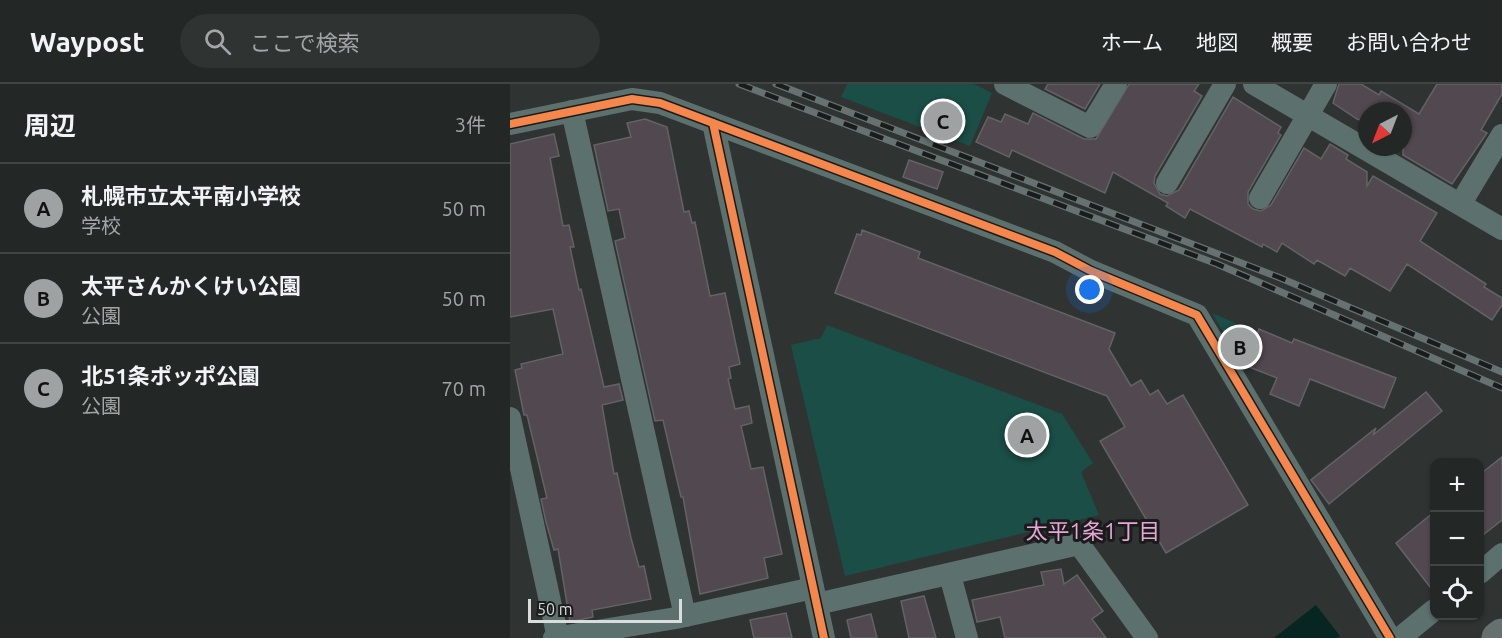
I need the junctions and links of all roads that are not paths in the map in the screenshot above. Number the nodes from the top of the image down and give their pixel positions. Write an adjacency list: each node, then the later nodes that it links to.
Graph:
1 (1005, 84): 2 (street)
2 (1116, 84)
3 (1225, 84): 11 (street)
4 (1254, 84): 7 (street)
5 (1326, 84): 7 (street)
6 (572, 111): 8 (street); 9 (street); 21 (street)
7 (1306, 116): 12 (street); 13 (street)
8 (713, 123): 19 (street); 27 (street)
9 (510, 124)
10 (1502, 135): 13 (street)
11 (1167, 183)
12 (1260, 198)
13 (1461, 203): 14 (street)
14 (1502, 229)
15 (510, 418): 23 (street)
16 (1502, 554): 17 (street)
17 (1484, 569)
18 (950, 575): 19 (street); 25 (street); 26 (street)
19 (815, 596): 21 (street); 24 (street)
20 (1430, 613): 28 (street)
21 (680, 624): 23 (street)
22 (1502, 635): 29 (highway)
23 (556, 638)
24 (824, 638)
25 (967, 638)
26 (1147, 638)
27 (1390, 638)
28 (1400, 638)
29 (1498, 638)

